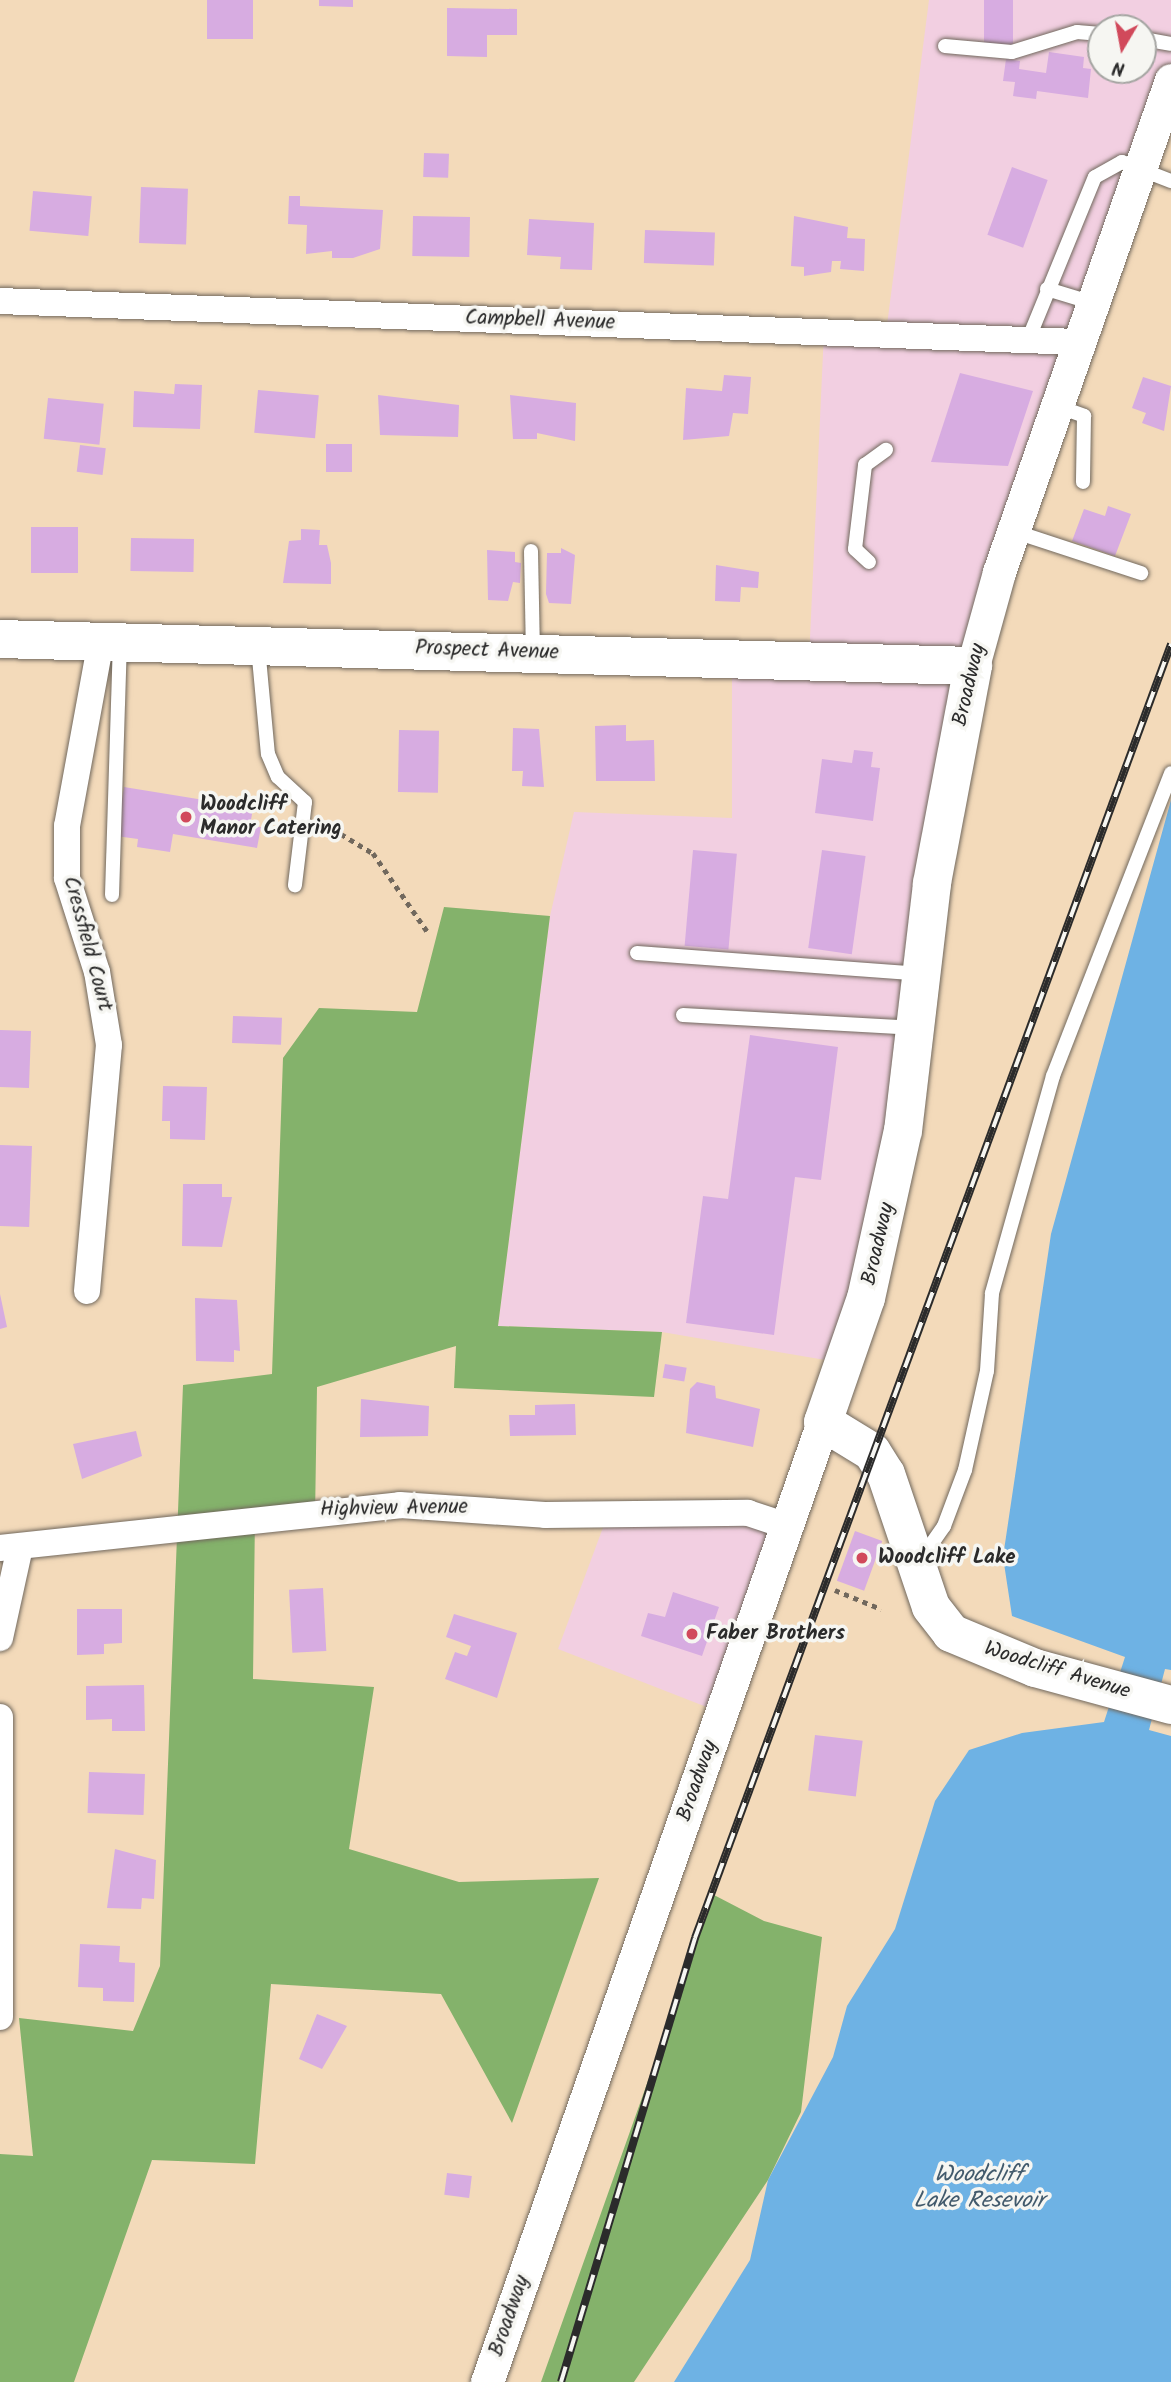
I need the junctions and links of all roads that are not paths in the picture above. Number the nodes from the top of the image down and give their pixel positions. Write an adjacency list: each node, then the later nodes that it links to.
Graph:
1 (1087, 33): 2 (lane)
2 (945, 47)
3 (1171, 80): 4 (street, Broadway)
4 (1140, 169): 5 (lane); 6 (lane); 8 (street, Broadway)
5 (1171, 181)
6 (1047, 289): 8 (lane); 9 (lane)
7 (0, 301): 9 (street, Campbell Avenue)
8 (1093, 303): 10 (street, Broadway)
9 (1028, 340): 10 (street, Campbell Avenue)
10 (1079, 342): 11 (street, Broadway)
11 (1057, 406): 13 (lane); 14 (street, Broadway)
12 (886, 450): 16 (lane)
13 (1083, 482)
14 (1013, 531): 17 (lane); 22 (street, Broadway)
15 (531, 551): 21 (lane)
16 (869, 562)
17 (1141, 573)
18 (0, 639): 19 (main road, Prospect Avenue)
19 (111, 642): 20 (main road, Prospect Avenue); 25 (lane); 30 (street, Cressfield Court)
20 (258, 645): 21 (main road, Prospect Avenue); 24 (lane)
21 (533, 652): 22 (main road, Prospect Avenue)
22 (973, 666): 27 (main road, Broadway)
23 (1171, 773): 34 (lane)
24 (295, 885)
25 (112, 895)
26 (637, 953): 27 (lane)
27 (923, 974): 29 (main road, Broadway)
28 (683, 1015): 29 (lane)
29 (917, 1028): 31 (main road, Broadway)
30 (86, 1292)
31 (823, 1422): 32 (street, Broadway); 34 (main road, Woodcliff Avenue)
32 (788, 1526): 33 (street, Highview Avenue); 40 (street, Broadway)
33 (10, 1548): 35 (street)
34 (916, 1566): 36 (main road, Woodcliff Avenue)
35 (0, 1638)
36 (1165, 1703)
37 (0, 1717): 38 (street)
38 (1, 1938): 39 (street)
39 (0, 2017)
40 (487, 2382)

